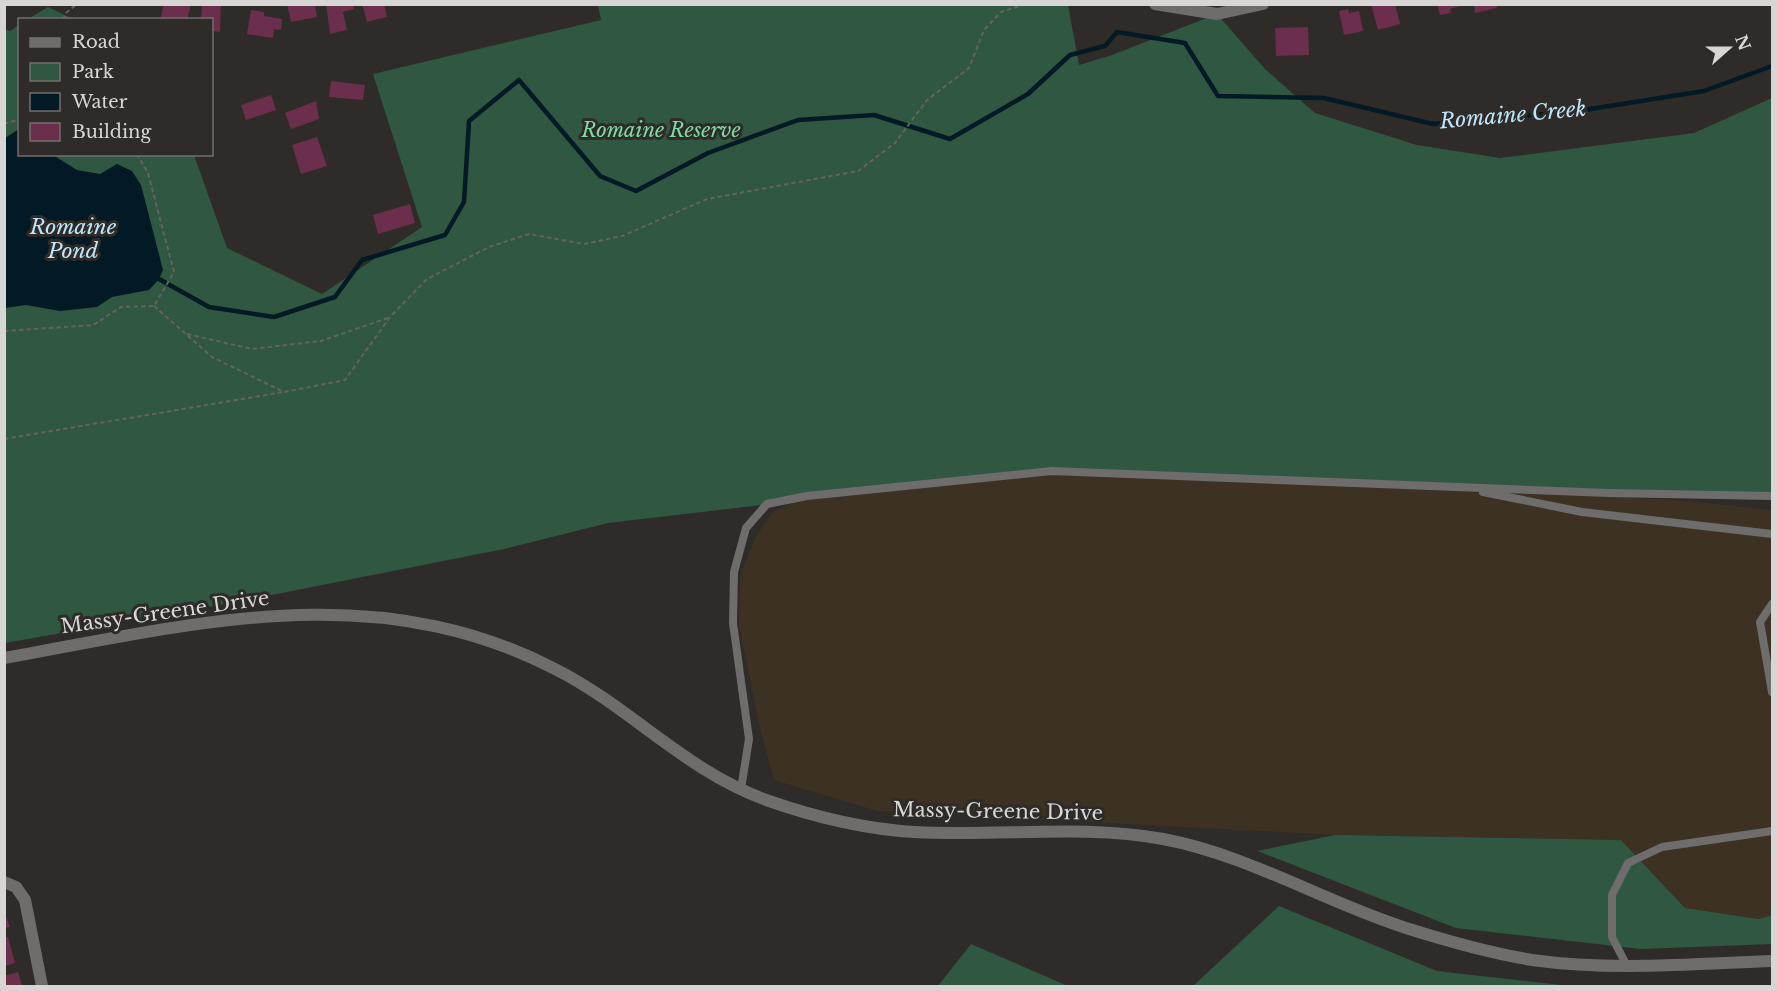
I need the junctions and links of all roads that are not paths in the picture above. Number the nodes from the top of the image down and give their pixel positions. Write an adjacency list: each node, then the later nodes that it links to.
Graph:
1 (1155, 4): 2 (street)
2 (1263, 4)
3 (1462, 487): 4 (lane); 5 (lane); 9 (lane)
4 (1773, 496)
5 (1773, 534)
6 (1773, 604): 8 (lane)
7 (4, 658): 9 (street, Massy-Greene Drive)
8 (1773, 692)
9 (741, 789): 13 (street, Massy-Greene Drive)
10 (1773, 831): 13 (lane)
11 (10, 884): 14 (street)
12 (1773, 961): 13 (street, Massy-Greene Drive)
13 (1627, 966)
14 (42, 987)

